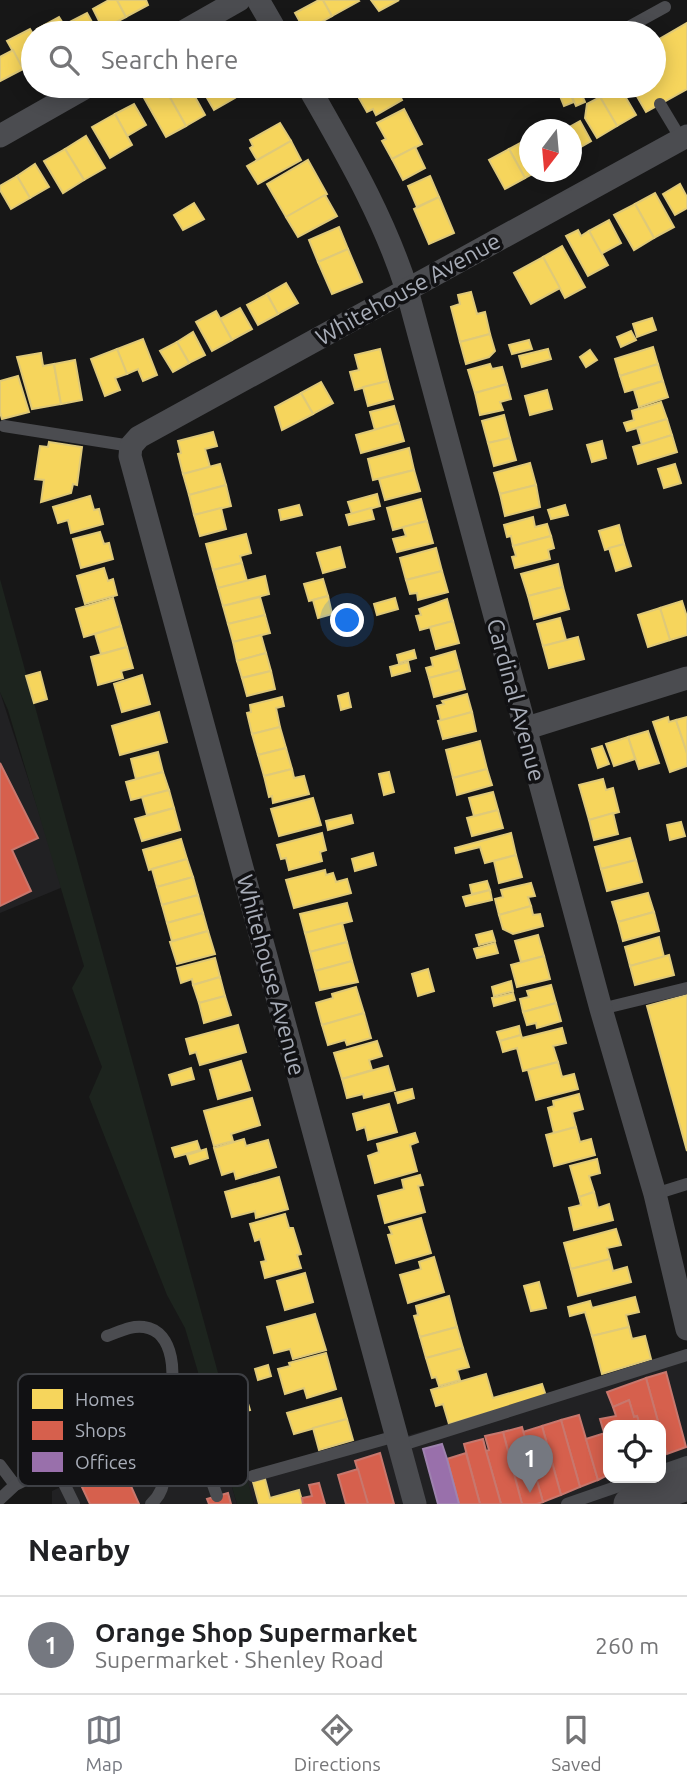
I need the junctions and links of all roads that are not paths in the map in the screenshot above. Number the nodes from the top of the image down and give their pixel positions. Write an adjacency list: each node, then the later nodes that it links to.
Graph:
1 (239, 0): 4 (street)
2 (258, 0): 5 (street)
3 (665, 8): 6 (lane)
4 (202, 21)
5 (270, 21)
6 (640, 21)
7 (68, 98): 10 (street)
8 (314, 98): 12 (street, Cardinal Avenue)
9 (660, 104): 11 (lane)
10 (0, 136)
11 (684, 138): 12 (street, Whitehouse Avenue)
12 (407, 290): 14 (street, Whitehouse Avenue); 16 (street, Cardinal Avenue)
13 (4, 426): 14 (lane)
14 (131, 446): 25 (street, Whitehouse Avenue)
15 (687, 678): 16 (street)
16 (524, 729): 18 (street, Cardinal Avenue)
17 (687, 988): 18 (lane)
18 (601, 1009): 20 (street, Cardinal Avenue)
19 (687, 1184): 20 (lane)
20 (655, 1194): 21 (street, Cardinal Avenue)
21 (687, 1329)
22 (107, 1336): 24 (lane)
23 (687, 1354): 25 (lane)
24 (172, 1374)
25 (398, 1441): 29 (lane); 41 (street, Whitehouse Avenue)
26 (687, 1462): 28 (lane)
27 (0, 1465): 32 (lane)
28 (666, 1469)
29 (253, 1476)
30 (628, 1483): 42 (lane)
31 (18, 1484): 32 (lane)
32 (15, 1485): 38 (lane)
33 (687, 1485): 43 (main road)
34 (65, 1486): 39 (lane)
35 (161, 1486): 40 (lane)
36 (213, 1486): 37 (lane)
37 (217, 1496)
38 (0, 1499)
39 (74, 1504)
40 (151, 1504)
41 (415, 1504)
42 (567, 1504)
43 (629, 1504)

